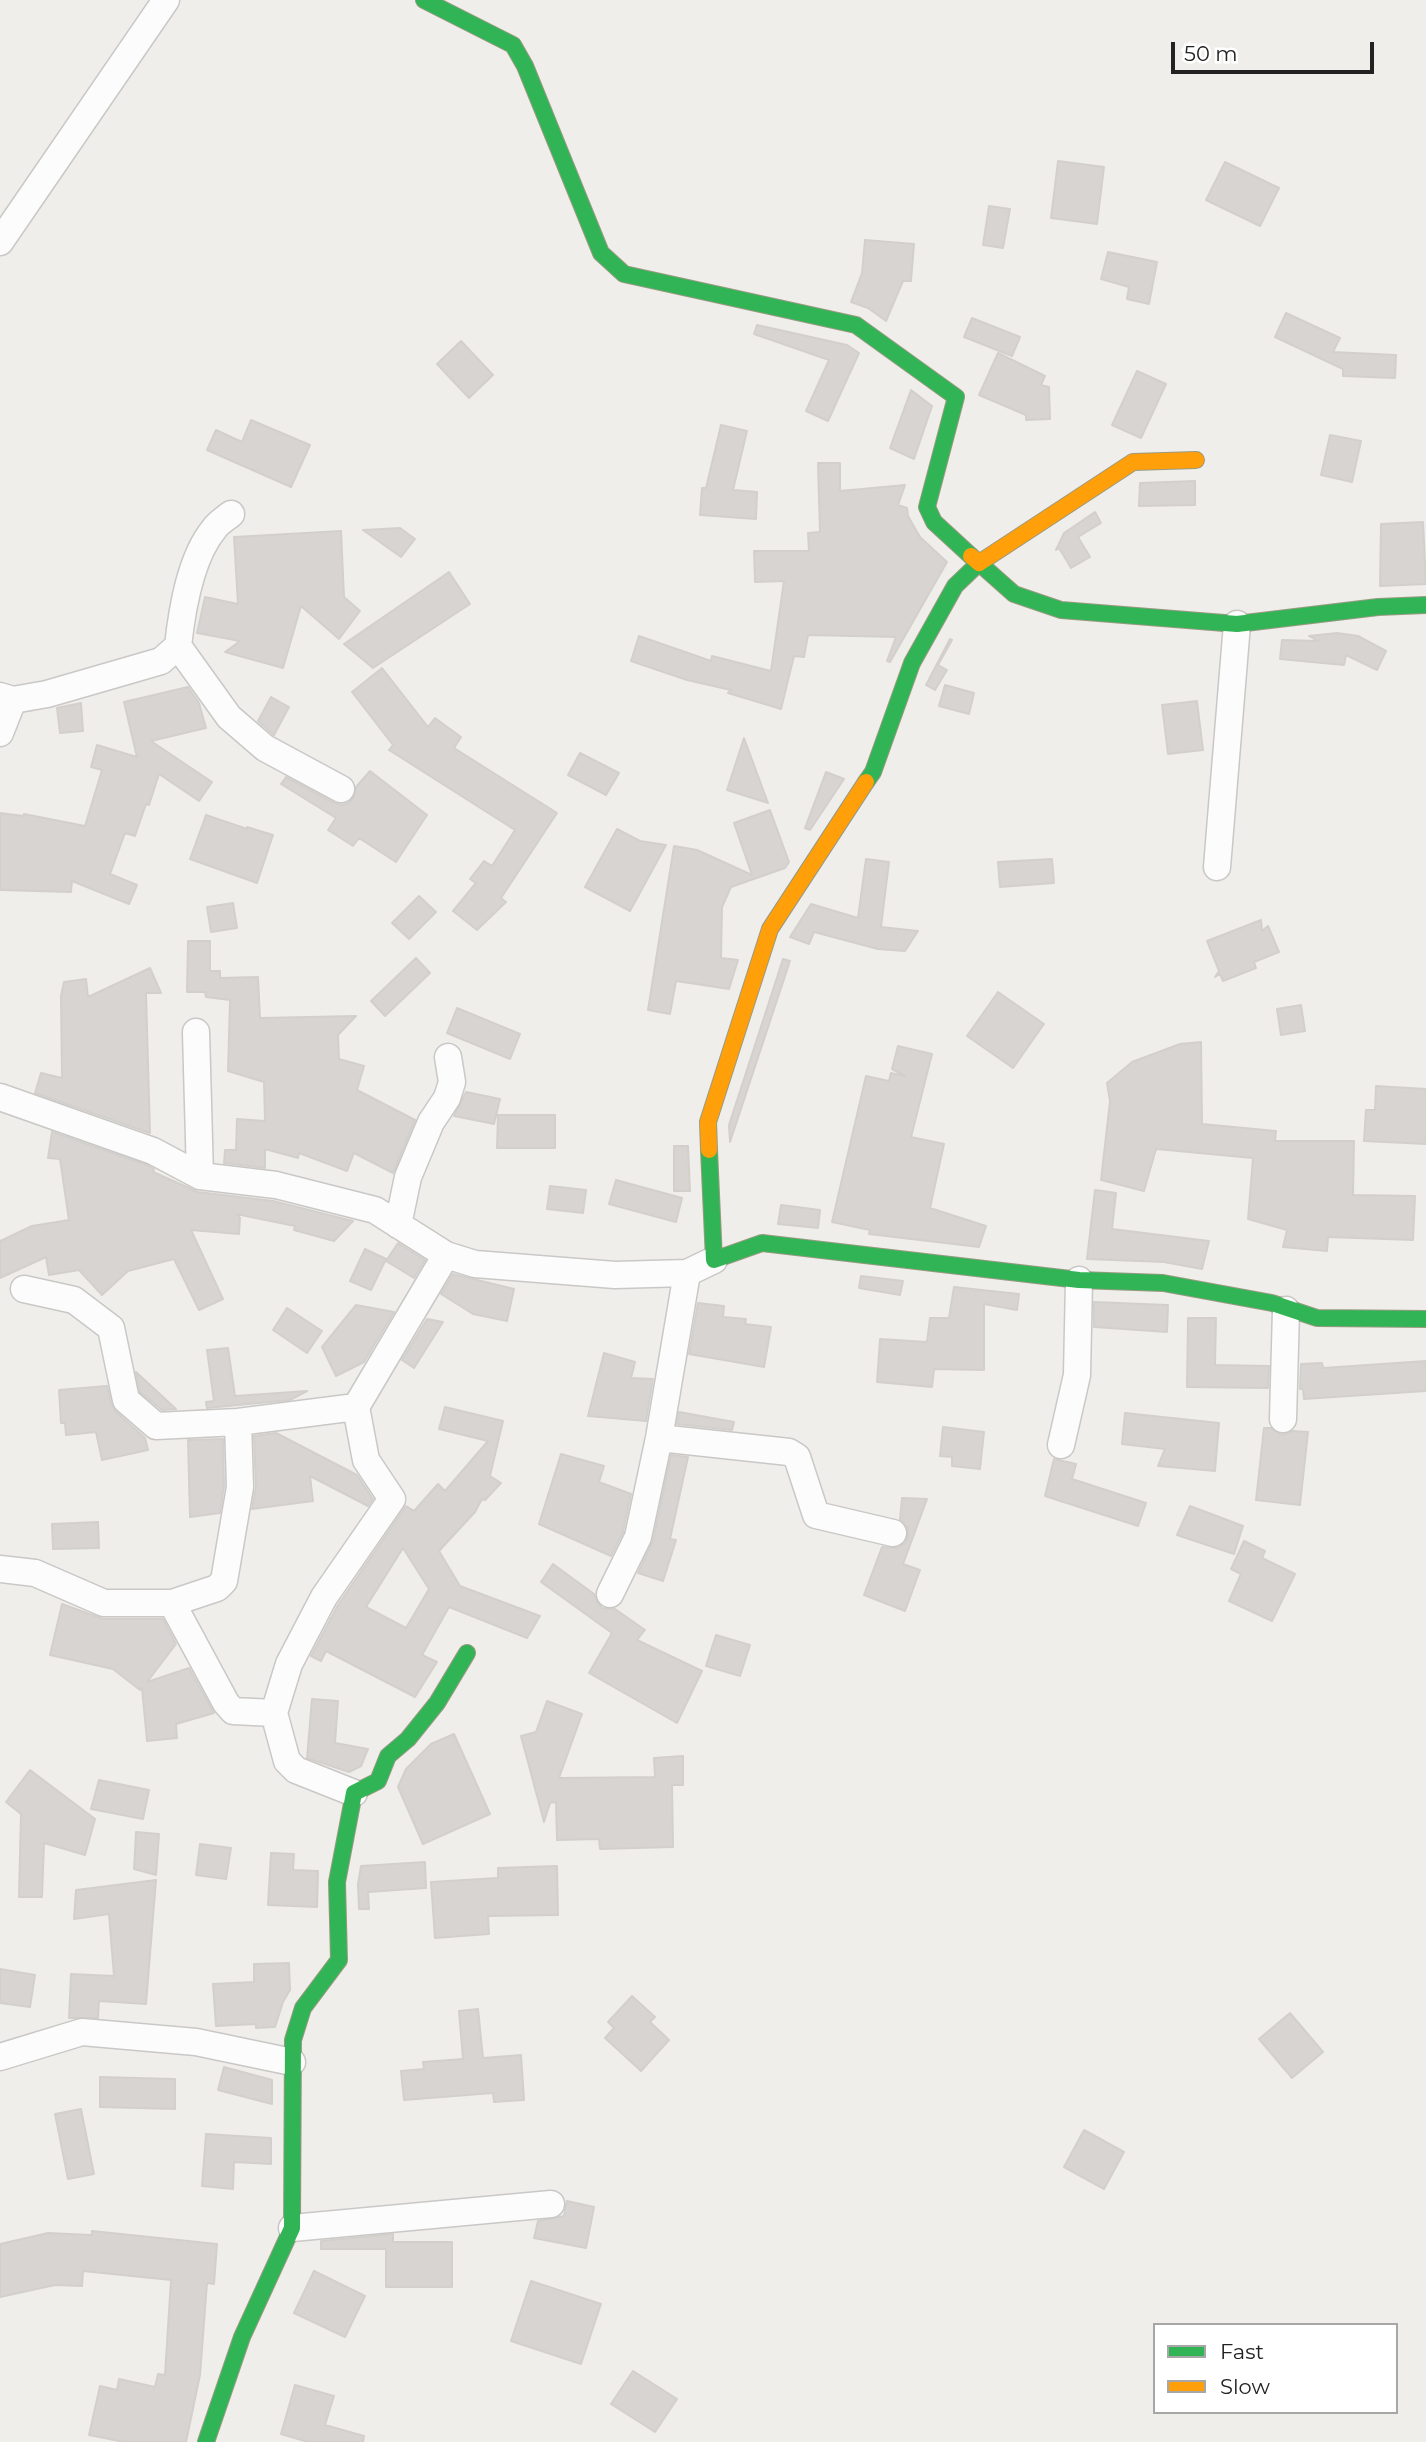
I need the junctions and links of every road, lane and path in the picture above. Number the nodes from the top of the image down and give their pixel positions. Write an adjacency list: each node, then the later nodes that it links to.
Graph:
1 (166, 0): 3 (street)
2 (425, 0): 6 (street)
3 (0, 242)
4 (1196, 460): 6 (street)
5 (231, 514): 9 (street)
6 (979, 563): 8 (street); 20 (street)
7 (1426, 605): 8 (street)
8 (1237, 624): 13 (street)
9 (177, 646): 10 (street); 12 (street)
10 (7, 698): 11 (street)
11 (0, 733)
12 (341, 789)
13 (1217, 867)
14 (196, 1032): 17 (street)
15 (448, 1056): 18 (street)
16 (0, 1097): 17 (street)
17 (200, 1176): 18 (street)
18 (398, 1225): 19 (street)
19 (446, 1255): 21 (street); 26 (street)
20 (715, 1260): 21 (street); 22 (street)
21 (687, 1273): 29 (street)
22 (1079, 1280): 24 (street); 30 (street)
23 (24, 1289): 28 (street)
24 (1286, 1310): 25 (street); 27 (street)
25 (1426, 1319)
26 (356, 1407): 28 (street); 36 (street)
27 (1283, 1419)
28 (238, 1422): 34 (street)
29 (659, 1438): 31 (street); 33 (street)
30 (1061, 1445)
31 (893, 1533)
32 (0, 1569): 34 (street)
33 (610, 1594)
34 (172, 1603): 36 (street)
35 (467, 1653): 37 (street)
36 (274, 1713): 37 (street)
37 (354, 1793): 39 (street)
38 (0, 2057): 39 (street)
39 (292, 2062): 41 (street)
40 (551, 2204): 41 (street)
41 (292, 2228): 42 (street)
42 (206, 2442)

